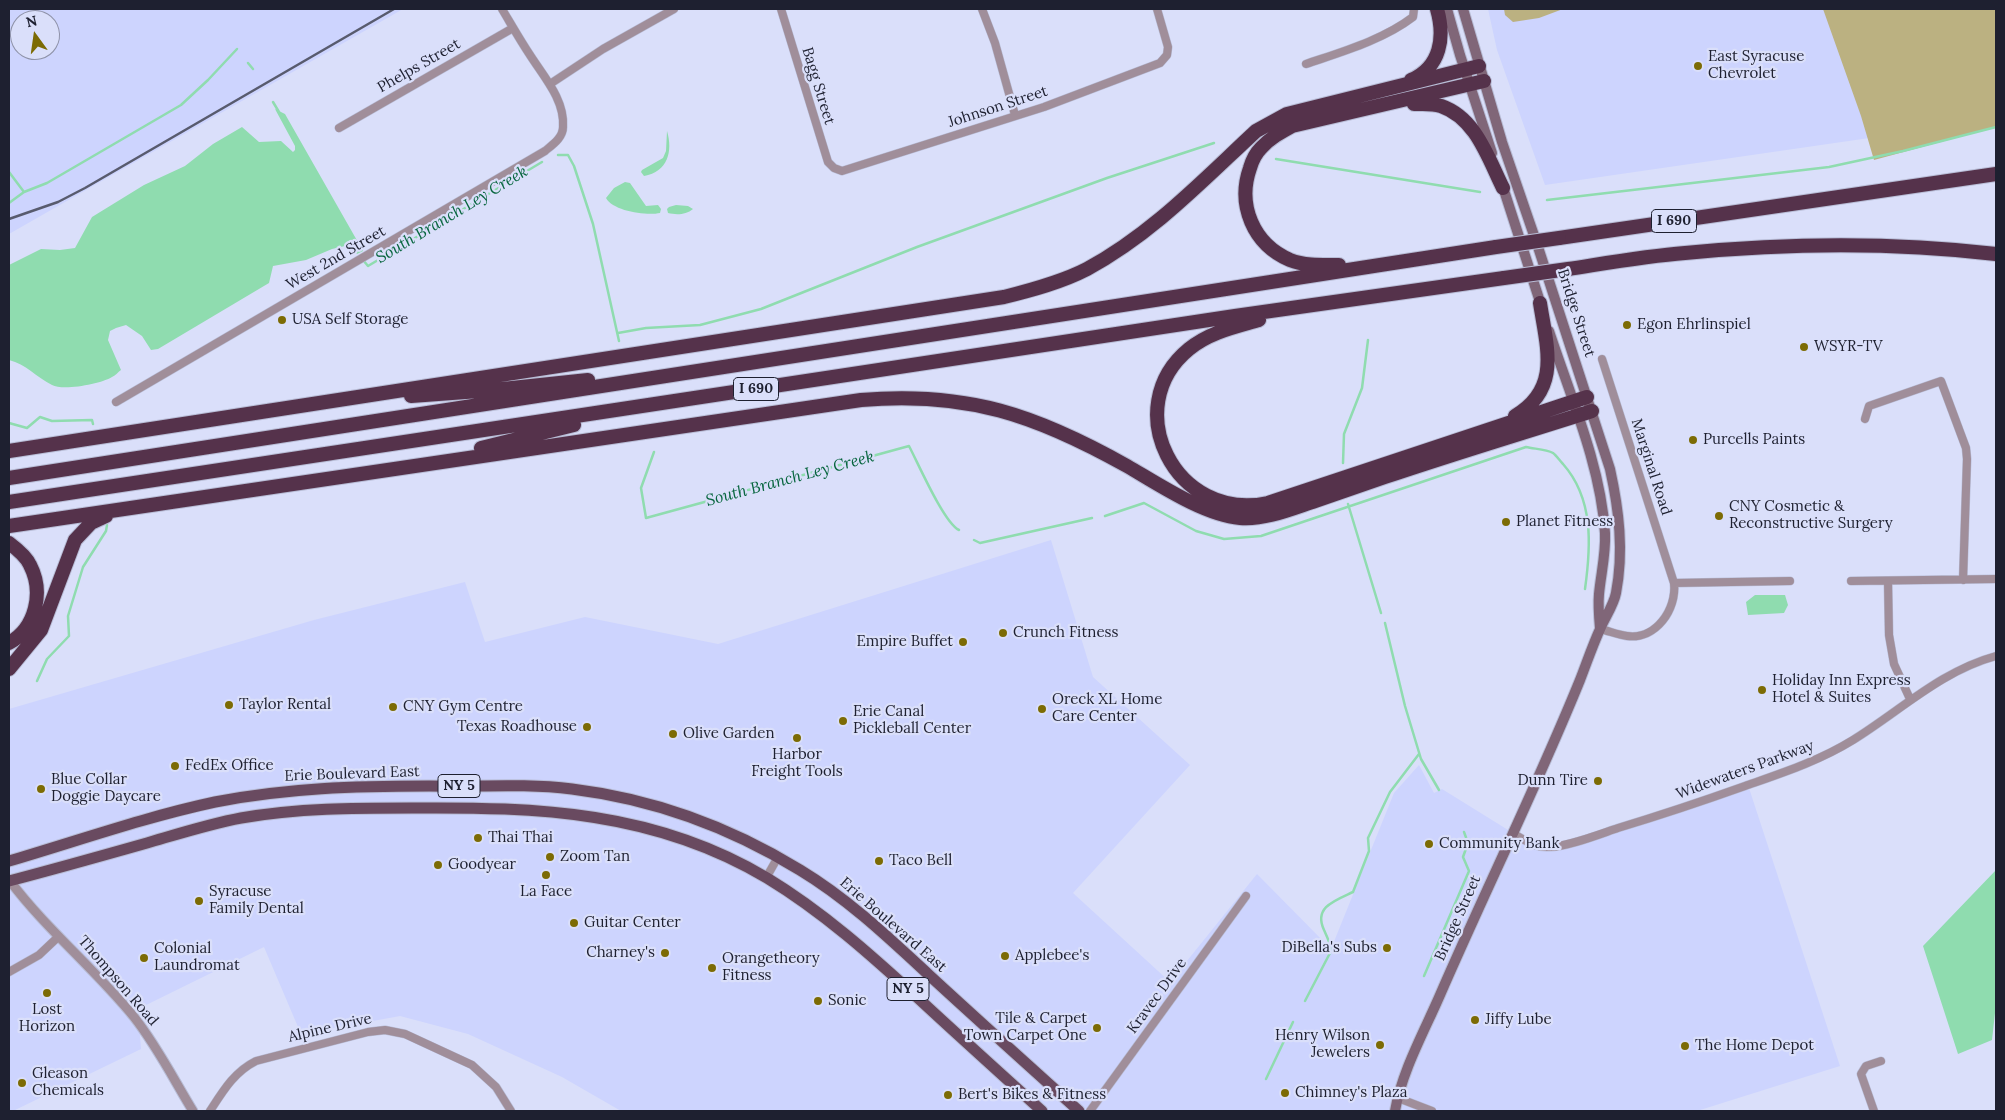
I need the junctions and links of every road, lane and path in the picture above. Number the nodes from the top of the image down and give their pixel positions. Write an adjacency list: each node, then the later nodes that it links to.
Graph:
1 (502, 9): 10 (street)
2 (674, 9): 15 (street)
3 (781, 9): 21 (street, Bagg Street)
4 (982, 9): 19 (street)
5 (1157, 9): 19 (street, Johnson Street)
6 (1414, 9): 11 (street)
7 (1437, 9): 17 (highway)
8 (1447, 9): 13 (main road, Bridge Street)
9 (1463, 9): 12 (main road, Bridge Street)
10 (513, 28): 15 (street); 20 (street, Phelps Street)
11 (1306, 64)
12 (1479, 66): 13 (highway); 14 (main road, Bridge Street)
13 (1465, 70): 16 (main road, Bridge Street); 17 (highway)
14 (1484, 81): 16 (highway); 30 (main road, Bridge Street)
15 (550, 84): 31 (street, West 2nd Street)
16 (1470, 85): 18 (highway); 23 (main road, Bridge Street)
17 (1391, 88): 33 (highway)
18 (1390, 105): 23 (highway); 25 (highway)
19 (1015, 116): 21 (street, Johnson Street)
20 (339, 128)
21 (834, 168)
22 (1996, 173): 25 (highway, I 690, bridge)
23 (1503, 188): 26 (main road, Bridge Street)
24 (1996, 254): 27 (highway, I 690, bridge)
25 (1375, 265): 29 (highway, I 690)
26 (1540, 303): 32 (main road, Bridge Street); 38 (highway)
27 (1300, 308): 34 (highway, I 690); 38 (highway)
28 (1602, 359): 53 (street, Marginal Road)
29 (761, 360): 33 (highway); 43 (highway, I 690)
30 (1587, 397): 32 (highway); 35 (main road, Bridge Street)
31 (116, 402)
32 (1573, 402): 36 (main road, Bridge Street); 38 (highway)
33 (312, 403): 40 (highway)
34 (641, 407): 42 (highway); 44 (highway, I 690)
35 (1592, 411): 36 (highway); 54 (main road, Bridge Street)
36 (1577, 416): 42 (highway); 54 (main road, Bridge Street)
37 (1866, 419): 49 (street)
38 (1494, 428)
39 (9, 442): 40 (highway)
40 (59, 444): 41 (highway)
41 (9, 451)
42 (376, 472): 45 (highway)
43 (9, 478)
44 (9, 502)
45 (150, 505): 46 (highway); 57 (highway)
46 (9, 526)
47 (9, 543): 55 (highway)
48 (1996, 579): 49 (street)
49 (1962, 580): 52 (street)
50 (1790, 581): 53 (street)
51 (1851, 581): 52 (street)
52 (1888, 581): 58 (street)
53 (1674, 583): 54 (street)
54 (1600, 629): 59 (main road, Bridge Street)
55 (9, 643)
56 (1996, 656): 58 (street, Widewaters Parkway)
57 (9, 669)
58 (1910, 699): 59 (street, Widewaters Parkway)
59 (1514, 834): 68 (main road, Bridge Street)
60 (778, 857): 61 (main road, Erie Boulevard East / NY 5); 62 (street); 73 (main road, Erie Boulevard East / NY 5)
61 (9, 861)
62 (766, 878): 63 (main road, NY 5); 72 (main road, NY 5)
63 (9, 880): 65 (street, Thompson Road)
64 (1246, 896): 74 (street, Kravec Drive)
65 (58, 937): 66 (street); 69 (street, Thompson Road)
66 (9, 972)
67 (1881, 1062): 77 (street)
68 (1398, 1098): 75 (main road, Bridge Street); 76 (street)
69 (193, 1111)
70 (210, 1111): 71 (street, Alpine Drive)
71 (511, 1111)
72 (1042, 1111)
73 (1079, 1111)
74 (1090, 1111)
75 (1395, 1111)
76 (1432, 1111)
77 (1874, 1111)

